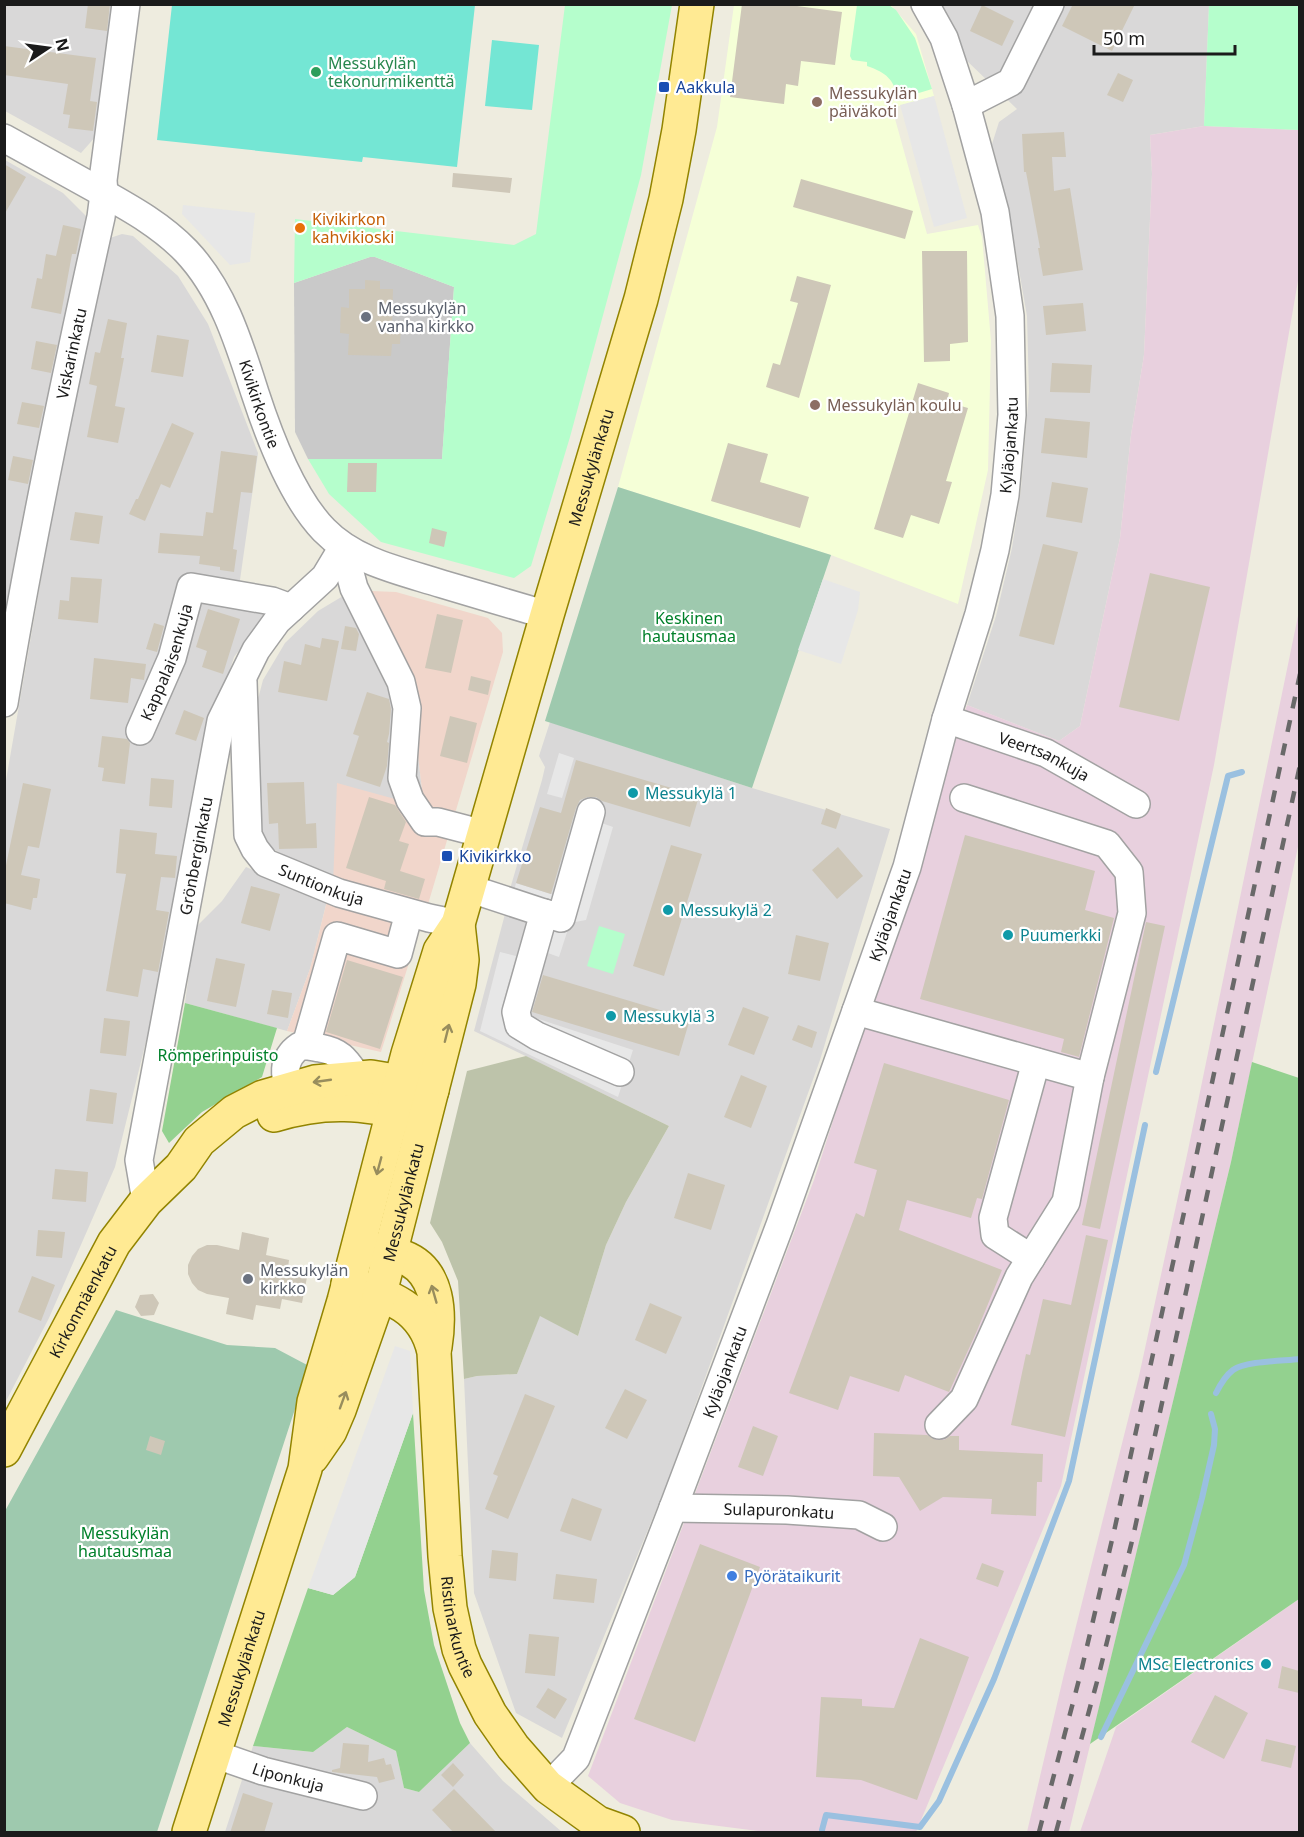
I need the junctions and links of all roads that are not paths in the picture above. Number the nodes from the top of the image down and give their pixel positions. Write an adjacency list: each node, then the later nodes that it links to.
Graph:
1 (126, 4): 7 (street, Viskarinkatu)
2 (697, 4): 10 (main road, Messukylänkatu)
3 (925, 4): 5 (street, Kyläojankatu)
4 (1050, 4): 5 (street)
5 (966, 105): 14 (street, Kyläojankatu)
6 (4, 138): 7 (street, Kivikirkontie)
7 (104, 194): 8 (street, Kivikirkontie); 11 (street, Viskarinkatu)
8 (343, 547): 9 (street, Grönberginkatu); 10 (street, Kivikirkontie); 19 (street)
9 (291, 608): 12 (street, Grönberginkatu); 15 (street, Kappalaisenkuja)
10 (547, 615): 19 (main road, Messukylänkatu)
11 (8, 659): 13 (street, Viskarinkatu)
12 (243, 678): 21 (street, Suntionkuja); 33 (street, Grönberginkatu)
13 (4, 703)
14 (946, 719): 17 (street, Veertsankuja); 25 (street, Kyläojankatu)
15 (140, 731)
16 (964, 798): 29 (street)
17 (1136, 804)
18 (591, 812): 22 (street)
19 (484, 834): 20 (main road, Messukylänkatu)
20 (468, 888): 22 (street); 23 (main road, Messukylänkatu)
21 (409, 913): 23 (street, Suntionkuja); 26 (street)
22 (544, 913): 28 (street)
23 (458, 924): 32 (main road, Messukylänkatu)
24 (333, 991): 26 (street)
25 (856, 1011): 27 (street); 43 (street, Kyläojankatu)
26 (311, 1046): 30 (street); 31 (street)
27 (1036, 1062): 29 (street); 36 (street)
28 (620, 1072)
29 (1090, 1077): 36 (street)
30 (358, 1078): 31 (main road, Kirkonmäenkatu, one-way to 31); 32 (main road, Kirkonmäenkatu)
31 (291, 1099): 32 (main road, Kirkonmäenkatu); 33 (main road, Kirkonmäenkatu)
32 (413, 1100): 34 (main road, Messukylänkatu, one-way to 34); 35 (main road, Messukylänkatu)
33 (146, 1201): 41 (main road, Kirkonmäenkatu)
34 (358, 1245): 35 (main road, Ristinarkuntie); 37 (main road, Messukylänkatu)
35 (391, 1254): 38 (main road, Messukylänkatu); 39 (main road, Ristinarkuntie, one-way to 35)
36 (1031, 1258): 40 (street)
37 (348, 1284): 38 (main road, Ristinarkuntie); 42 (main road, Messukylänkatu)
38 (380, 1293): 39 (main road, Ristinarkuntie); 42 (main road, Messukylänkatu, one-way to 38)
39 (434, 1352): 46 (main road, Ristinarkuntie)
40 (939, 1425)
41 (4, 1450)
42 (305, 1469): 45 (main road, Messukylänkatu)
43 (673, 1508): 44 (street, Sulapuronkatu); 46 (street, Kyläojankatu)
44 (883, 1527)
45 (214, 1754): 47 (street, Liponkuja); 48 (main road, Messukylänkatu)
46 (549, 1787): 49 (main road, Ristinarkuntie)
47 (363, 1796)
48 (189, 1833)
49 (623, 1833)

